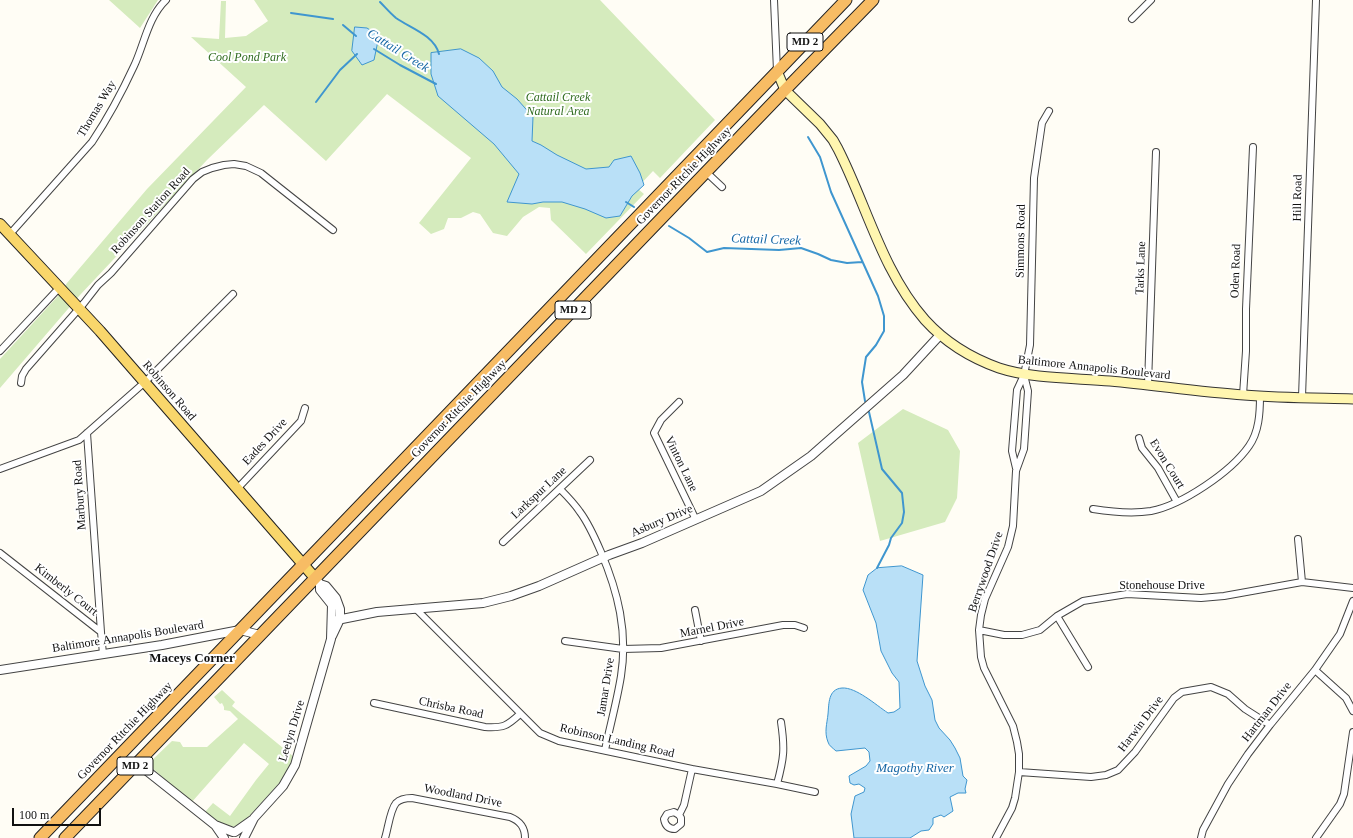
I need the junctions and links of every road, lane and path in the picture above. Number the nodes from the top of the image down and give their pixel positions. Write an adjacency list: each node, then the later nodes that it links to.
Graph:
1 (166, 0): 17 (street, Thomas Way)
2 (774, 0): 8 (street)
3 (846, 0): 8 (highway, MD 2)
4 (873, 0): 9 (highway, Governor Ritchie Highway / MD 2)
5 (1151, 0): 7 (street)
6 (1316, 0): 29 (street, Hill Road)
7 (1132, 19)
8 (777, 71): 9 (main road, Baltimore Annapolis Boulevard); 47 (highway, Governor Ritchie Highway / MD 2)
9 (785, 90): 13 (highway, Governor Ritchie Highway / MD 2); 21 (main road, Baltimore Annapolis Boulevard)
10 (1050, 111): 23 (street, Simmons Road)
11 (1253, 147): 27 (street, Oden Road)
12 (1156, 152): 26 (street, Tarks Lane)
13 (706, 172): 14 (street); 48 (highway, Governor Ritchie Highway / MD 2)
14 (722, 187)
15 (0, 224): 17 (main road, Robinson Road)
16 (333, 230): 20 (street, Robinson Station Road)
17 (10, 234): 18 (main road, Robinson Road)
18 (60, 286): 20 (main road, Robinson Road); 22 (street)
19 (233, 294): 24 (street)
20 (79, 308): 24 (main road, Robinson Road); 25 (street, Robinson Station Road)
21 (940, 335): 23 (main road, Baltimore Annapolis Boulevard); 42 (street, Asbury Drive)
22 (0, 351)
23 (1024, 375): 26 (main road, Baltimore Annapolis Boulevard); 36 (street, Berrywood Drive); 36 (street, Berrywood Drive)
24 (145, 382): 33 (street); 39 (main road, Robinson Road)
25 (21, 383)
26 (1148, 384): 27 (main road, Baltimore Annapolis Boulevard)
27 (1243, 395): 28 (main road, Baltimore Annapolis Boulevard)
28 (1260, 396): 29 (main road, Baltimore Annapolis Boulevard); 40 (street)
29 (1302, 397): 30 (main road, Baltimore Annapolis Boulevard)
30 (1353, 399)
31 (679, 402): 42 (street, Vinton Lane)
32 (305, 408): 39 (street, Eades Drive)
33 (87, 433): 37 (street); 60 (street, Marbury Road)
34 (1139, 438): 40 (street, Evon Court)
35 (590, 460): 38 (street, Larkspur Lane)
36 (1016, 468): 59 (street, Berrywood Drive)
37 (0, 469)
38 (560, 488): 44 (street, Larkspur Lane); 46 (street, Jamar Drive)
39 (237, 489): 47 (main road, Robinson Road)
40 (1177, 502): 41 (street)
41 (1093, 509)
42 (696, 520): 46 (street, Asbury Drive)
43 (1298, 539): 49 (street)
44 (503, 542)
45 (0, 553): 60 (street, Kimberly Court)
46 (604, 558): 52 (street, Asbury Drive); 65 (street, Jamar Drive)
47 (304, 564): 48 (main road, Robinson Road); 58 (highway, Governor Ritchie Highway / MD 2)
48 (317, 581): 55 (street); 56 (street, Leelyn Drive); 61 (highway, Governor Ritchie Highway / MD 2)
49 (1302, 582): 50 (street, Stonehouse Drive); 54 (street, Stonehouse Drive)
50 (1353, 588)
51 (1353, 601): 69 (street, Hartman Drive)
52 (415, 608): 55 (street, Asbury Drive); 72 (street, Robinson Landing Road)
53 (695, 610): 64 (street)
54 (1057, 616): 59 (street, Stonehouse Drive); 67 (street)
55 (340, 619): 56 (street, Asbury Drive); 62 (street, Leelyn Drive)
56 (332, 621): 62 (street, Leelyn Drive)
57 (804, 628): 64 (street, Marnel Drive)
58 (240, 630): 61 (street, Baltimore Annapolis Boulevard); 66 (street, Baltimore Annapolis Boulevard); 86 (highway, Governor Ritchie Highway / MD 2)
59 (979, 630): 79 (street, Berrywood Drive)
60 (101, 632): 66 (street, Kimberly Court)
61 (260, 635): 77 (highway, Governor Ritchie Highway / MD 2)
62 (330, 639): 83 (street, Leelyn Drive)
63 (565, 641): 65 (street, Marnel Drive)
64 (701, 641): 65 (street, Marnel Drive)
65 (623, 649): 76 (street, Jamar Drive)
66 (103, 654): 68 (street, Baltimore Annapolis Boulevard)
67 (1088, 666)
68 (0, 670)
69 (1315, 670): 71 (street); 74 (street, Hartman Drive)
70 (374, 703): 72 (street, Chrisba Road)
71 (1353, 711)
72 (520, 714): 76 (street, Robinson Landing Road)
73 (781, 722): 80 (street)
74 (1270, 725): 79 (street, Harwin Drive); 93 (street, Hartman Drive)
75 (1353, 732): 94 (street)
76 (605, 750): 78 (street, Robinson Landing Road)
77 (137, 763): 84 (street); 87 (highway, Governor Ritchie Highway / MD 2)
78 (692, 769): 80 (street, Robinson Landing Road); 82 (street)
79 (1019, 772): 92 (street, Berrywood Drive)
80 (777, 784): 81 (street, Robinson Landing Road)
81 (815, 792)
82 (679, 815)
83 (254, 818): 85 (street, Leelyn Drive); 89 (street, Leelyn Drive)
84 (215, 825): 85 (street); 88 (street)
85 (234, 832): 88 (street, Leelyn Drive); 89 (street)
86 (40, 838)
87 (65, 838)
88 (225, 838)
89 (243, 838)
90 (385, 838): 91 (street, Woodland Drive)
91 (525, 838)
92 (996, 838)
93 (1201, 838)
94 (1316, 838)

